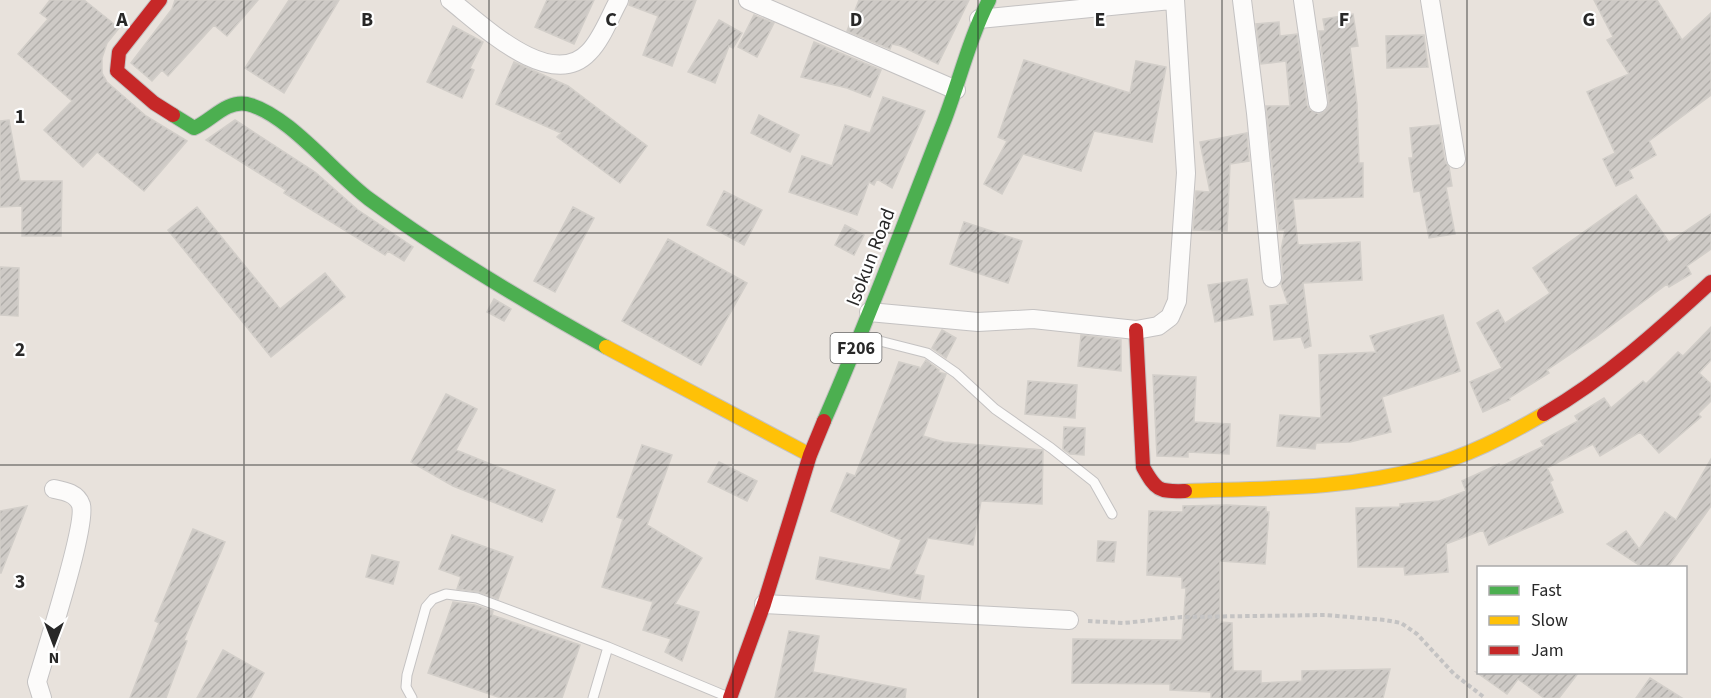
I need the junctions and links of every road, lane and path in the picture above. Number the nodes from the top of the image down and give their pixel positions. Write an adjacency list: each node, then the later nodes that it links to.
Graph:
1 (160, 0): 19 (street)
2 (450, 0): 3 (street)
3 (619, 0)
4 (748, 0): 11 (street)
5 (989, 0): 10 (street, Isokun Road / F206)
6 (1173, 0): 10 (street); 17 (street)
7 (1242, 0): 14 (street)
8 (1303, 0): 12 (street)
9 (1430, 0): 13 (street)
10 (979, 19): 11 (street, Isokun Road / F206)
11 (956, 90): 16 (street, Isokun Road / F206)
12 (1318, 103)
13 (1456, 159)
14 (1272, 278)
15 (1711, 282): 17 (street)
16 (869, 312): 17 (street); 18 (street, Isokun Road / F206)
17 (1136, 330)
18 (861, 336): 19 (street, Isokun Road / F206); 21 (lane)
19 (810, 455): 22 (street, Isokun Road / F206)
20 (54, 489): 25 (street)
21 (1112, 514)
22 (764, 604): 23 (street); 28 (street, Isokun Road / F206)
23 (1069, 620): 29 (path)
24 (608, 647): 26 (lane); 27 (lane); 28 (lane)
25 (42, 698)
26 (412, 698)
27 (593, 698)
28 (730, 698)
29 (1485, 698)

